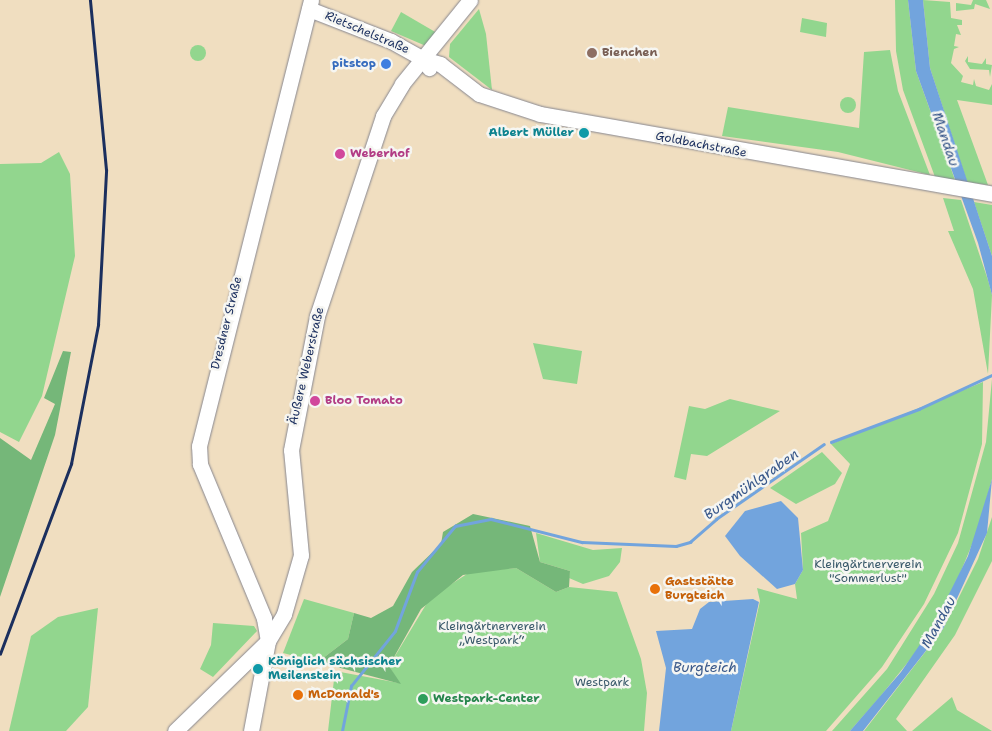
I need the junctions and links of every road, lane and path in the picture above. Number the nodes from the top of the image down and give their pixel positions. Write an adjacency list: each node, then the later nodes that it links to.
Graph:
1 (470, 0): 3 (main road, Äußere Weberstraße)
2 (310, 5): 3 (main road, Rietschelstraße); 5 (main road, Dresdner Straße)
3 (424, 59): 4 (main road, Goldbachstraße); 6 (main road, Äußere Weberstraße)
4 (991, 194)
5 (264, 618): 6 (main road); 7 (main road, Dresdner Straße); 8 (main road)
6 (283, 618): 7 (main road, Äußere Weberstraße); 10 (main road)
7 (268, 641): 8 (main road); 9 (main road, Äußere Weberstraße)
8 (250, 654): 9 (main road); 11 (main road)
9 (265, 667): 10 (main road, Äußere Weberstraße)
10 (264, 684): 12 (main road, Äußere Weberstraße)
11 (175, 731)
12 (251, 731)

